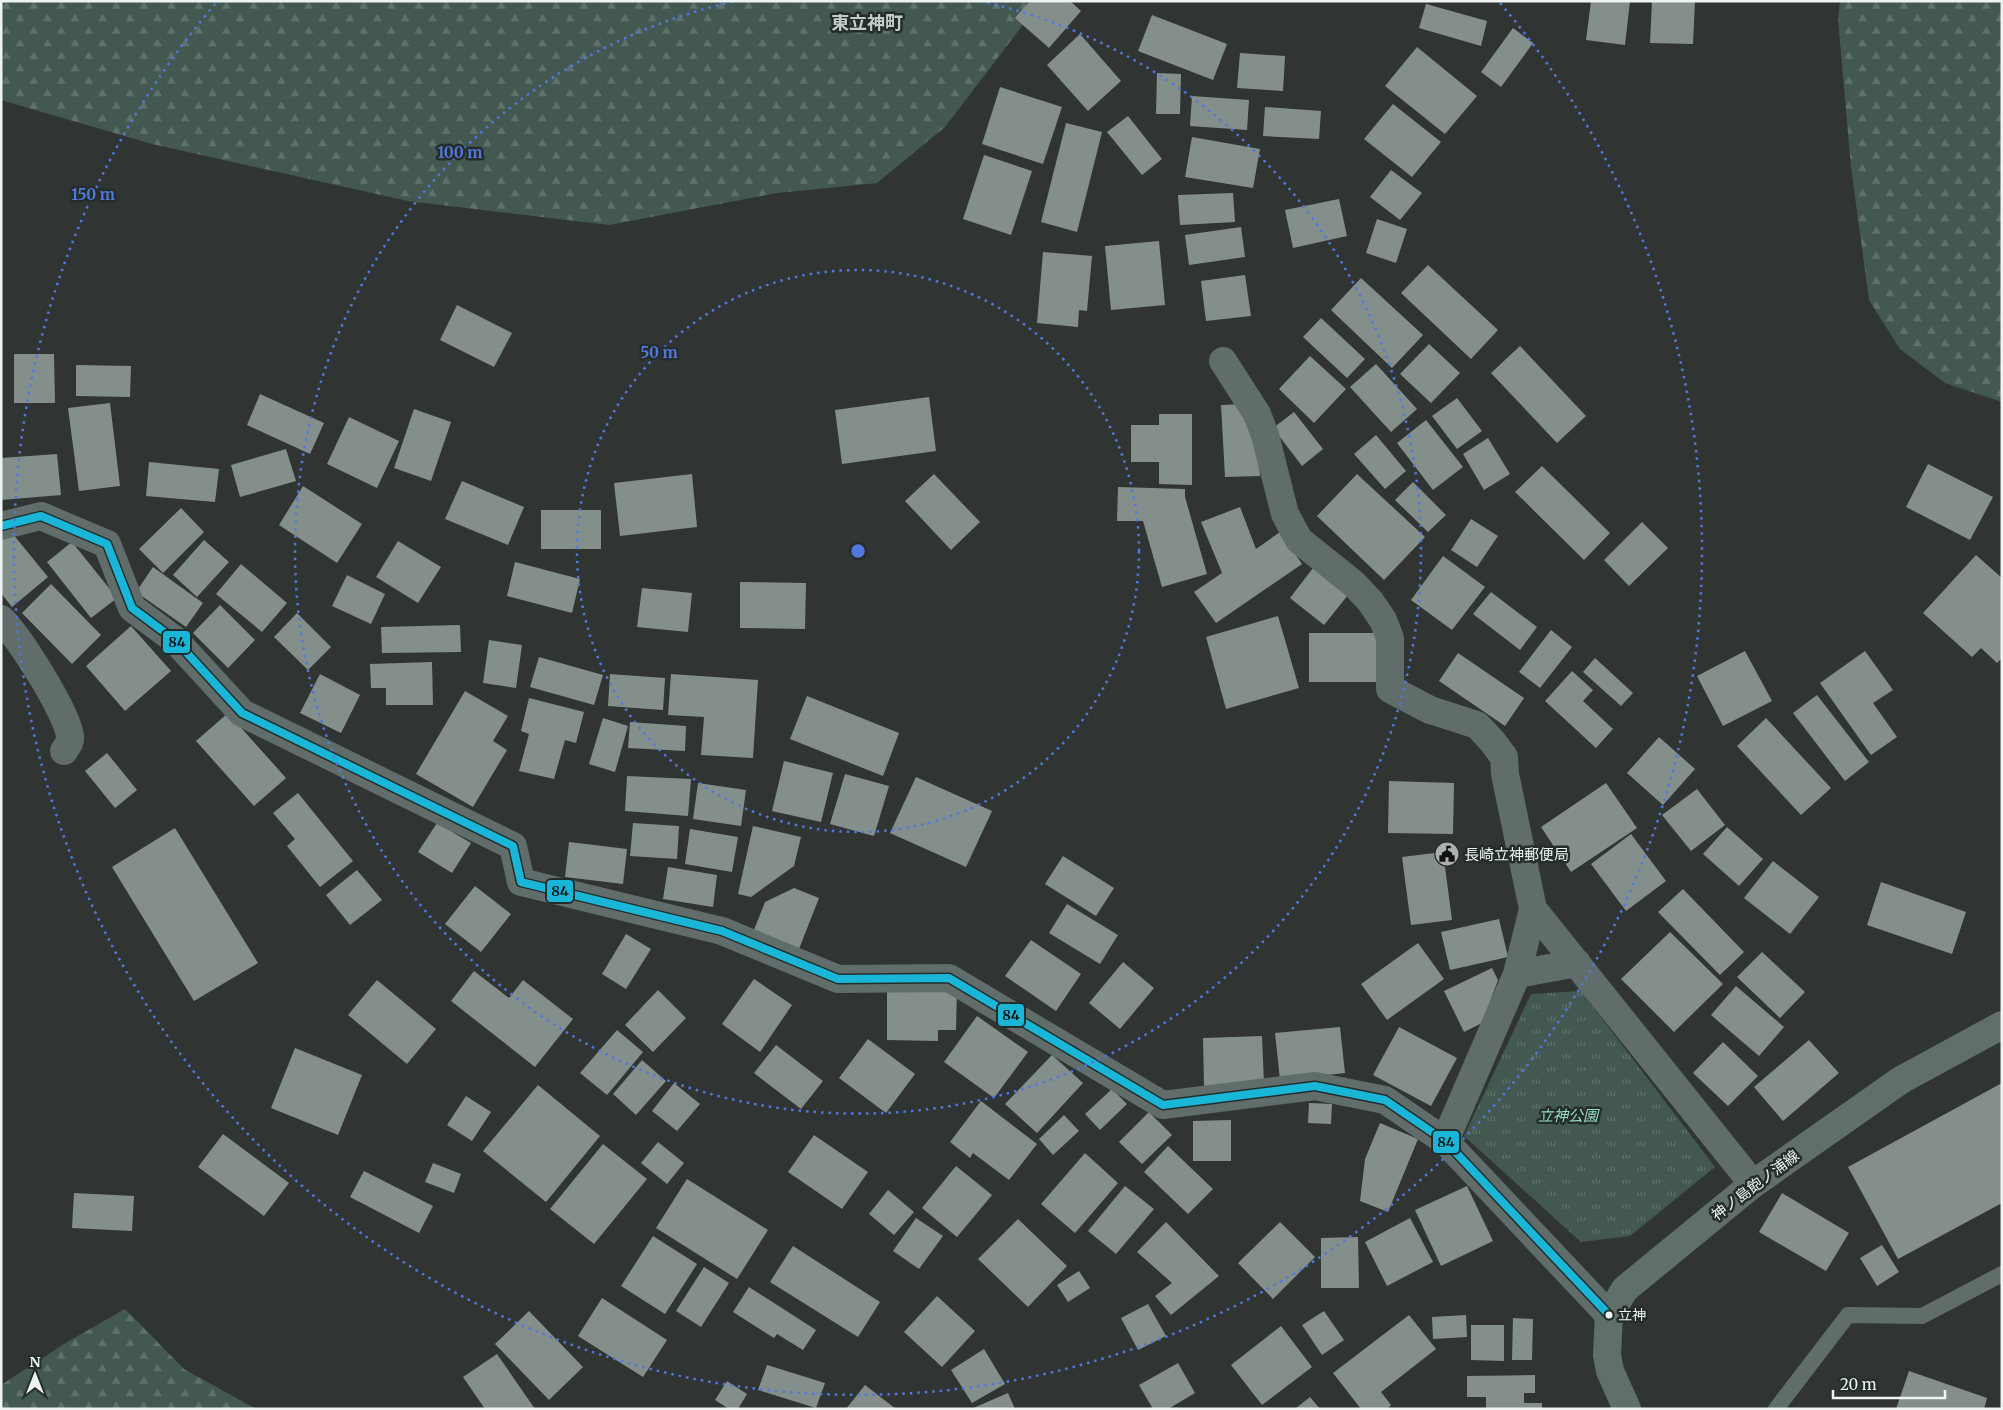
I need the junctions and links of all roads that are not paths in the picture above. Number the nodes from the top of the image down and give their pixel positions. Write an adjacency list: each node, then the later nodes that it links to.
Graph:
1 (1223, 361): 5 (street)
2 (1, 526): 9 (street)
3 (1, 619): 4 (street)
4 (64, 751)
5 (1533, 909): 6 (street); 7 (street)
6 (1577, 963): 7 (street); 10 (street)
7 (1517, 974): 9 (street)
8 (2002, 1025): 10 (main road, 神ノ島飽ノ浦線)
9 (1445, 1141): 12 (street)
10 (1753, 1184): 12 (main road, 神ノ島飽ノ浦線)
11 (2002, 1274): 14 (lane)
12 (1609, 1315): 13 (main road, 神ノ島飽ノ浦線)
13 (1627, 1409)
14 (1776, 1409)

